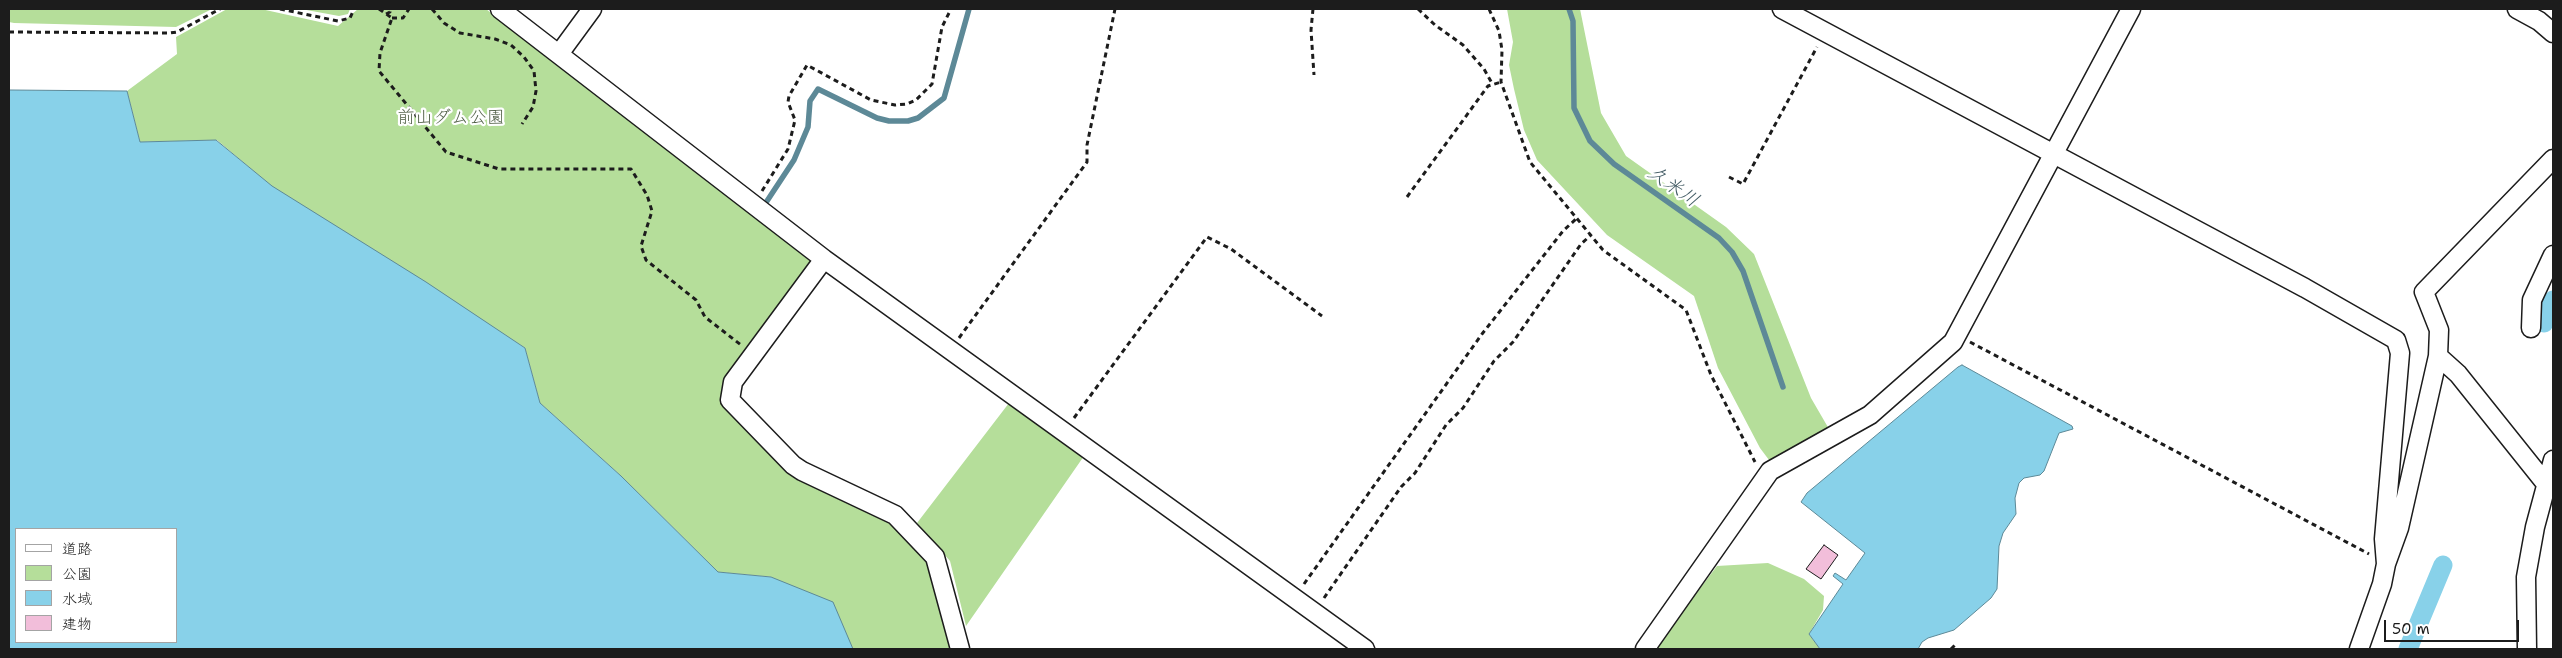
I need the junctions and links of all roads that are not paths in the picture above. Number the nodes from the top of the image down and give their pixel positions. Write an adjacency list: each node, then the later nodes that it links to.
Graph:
1 (500, 9): 8 (street)
2 (592, 9): 8 (street)
3 (1782, 9): 9 (street)
4 (2131, 9): 9 (street)
5 (2517, 9): 6 (street)
6 (2546, 22): 7 (street)
7 (2553, 33)
8 (559, 54): 12 (street)
9 (2053, 154): 17 (street); 20 (street)
10 (2553, 159): 14 (street)
11 (2553, 255): 13 (street)
12 (824, 260): 18 (street); 19 (street)
13 (2531, 328)
14 (2438, 356): 16 (street); 17 (street)
15 (2553, 460): 16 (street)
16 (2546, 484): 22 (street)
17 (2386, 564): 21 (street)
18 (960, 649)
19 (1365, 649)
20 (1645, 649)
21 (2359, 649)
22 (2527, 649)

